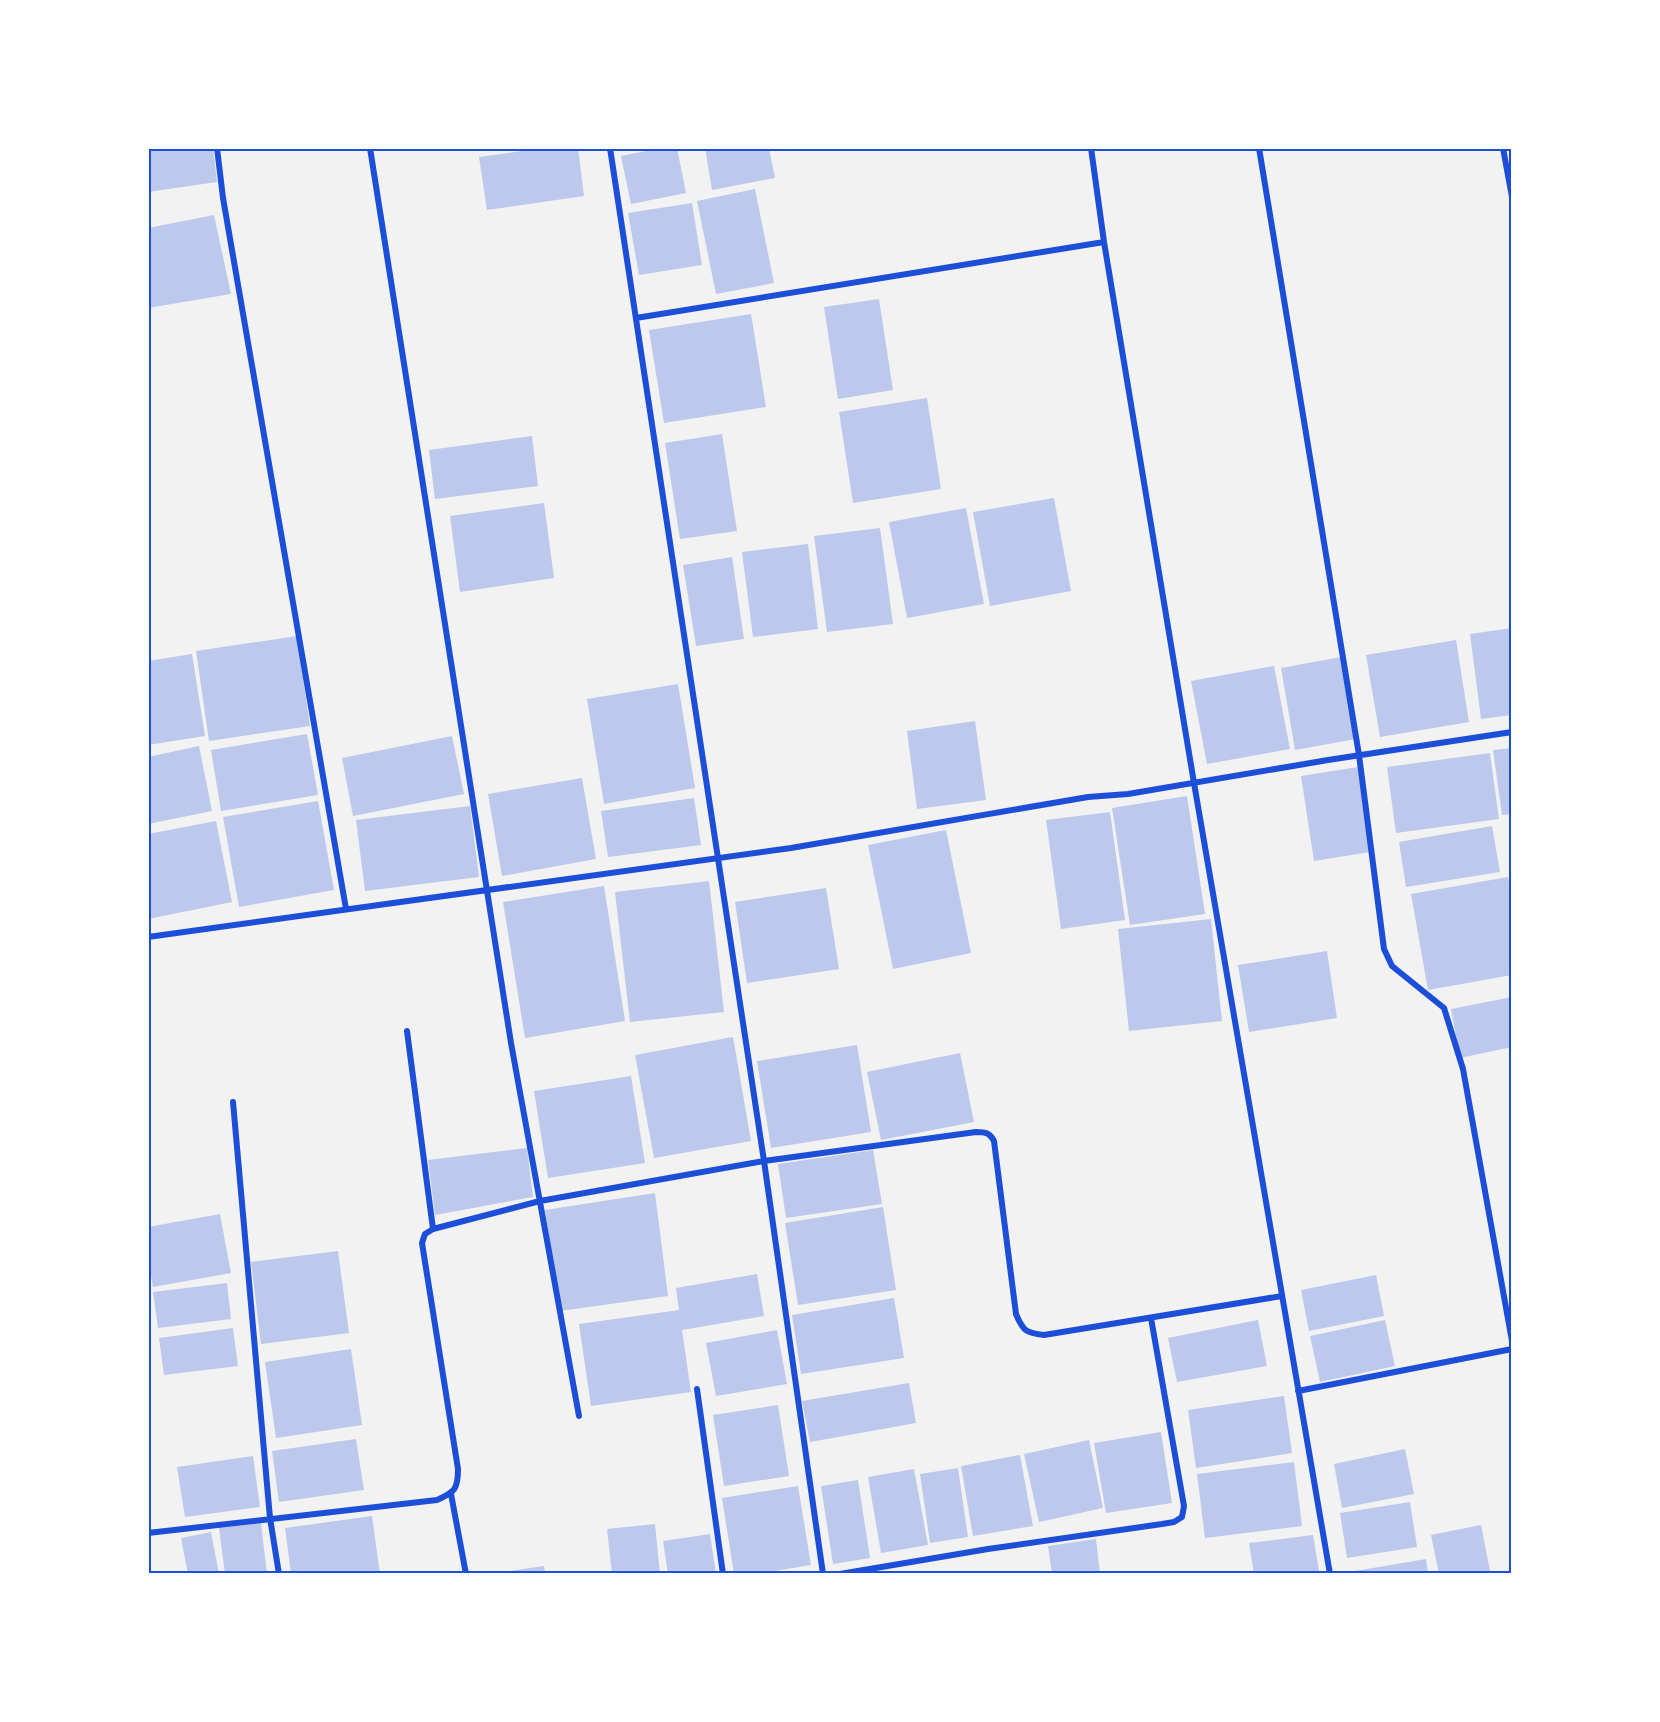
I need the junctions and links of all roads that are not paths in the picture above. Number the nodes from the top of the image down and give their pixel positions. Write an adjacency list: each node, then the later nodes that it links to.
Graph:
1 (217, 148): 15 (street)
2 (370, 148): 14 (street)
3 (610, 148): 9 (street)
4 (1091, 148): 8 (street)
5 (1259, 148): 11 (street)
6 (1503, 148): 7 (street)
7 (1512, 197)
8 (1104, 242): 9 (street); 12 (street)
9 (636, 318): 13 (street)
10 (1512, 732): 11 (street)
11 (1359, 755): 12 (street); 24 (street)
12 (1194, 783): 13 (street); 22 (street)
13 (717, 858): 14 (street); 19 (street)
14 (487, 889): 15 (street); 20 (street)
15 (345, 909): 16 (street)
16 (148, 937)
17 (407, 1031): 21 (street)
18 (233, 1102): 30 (street)
19 (764, 1161): 20 (street); 23 (street); 35 (street)
20 (540, 1201): 21 (street); 28 (street)
21 (433, 1229): 29 (street)
22 (1282, 1296): 23 (street); 27 (street)
23 (1151, 1318): 36 (street)
24 (1512, 1341)
25 (1512, 1349): 27 (street)
26 (697, 1389): 34 (street)
27 (1298, 1391): 37 (street)
28 (579, 1416)
29 (451, 1494): 30 (street); 33 (street)
30 (270, 1518): 31 (street); 32 (street)
31 (148, 1533)
32 (279, 1574)
33 (466, 1574)
34 (723, 1574)
35 (823, 1574)
36 (840, 1574)
37 (1330, 1574)

